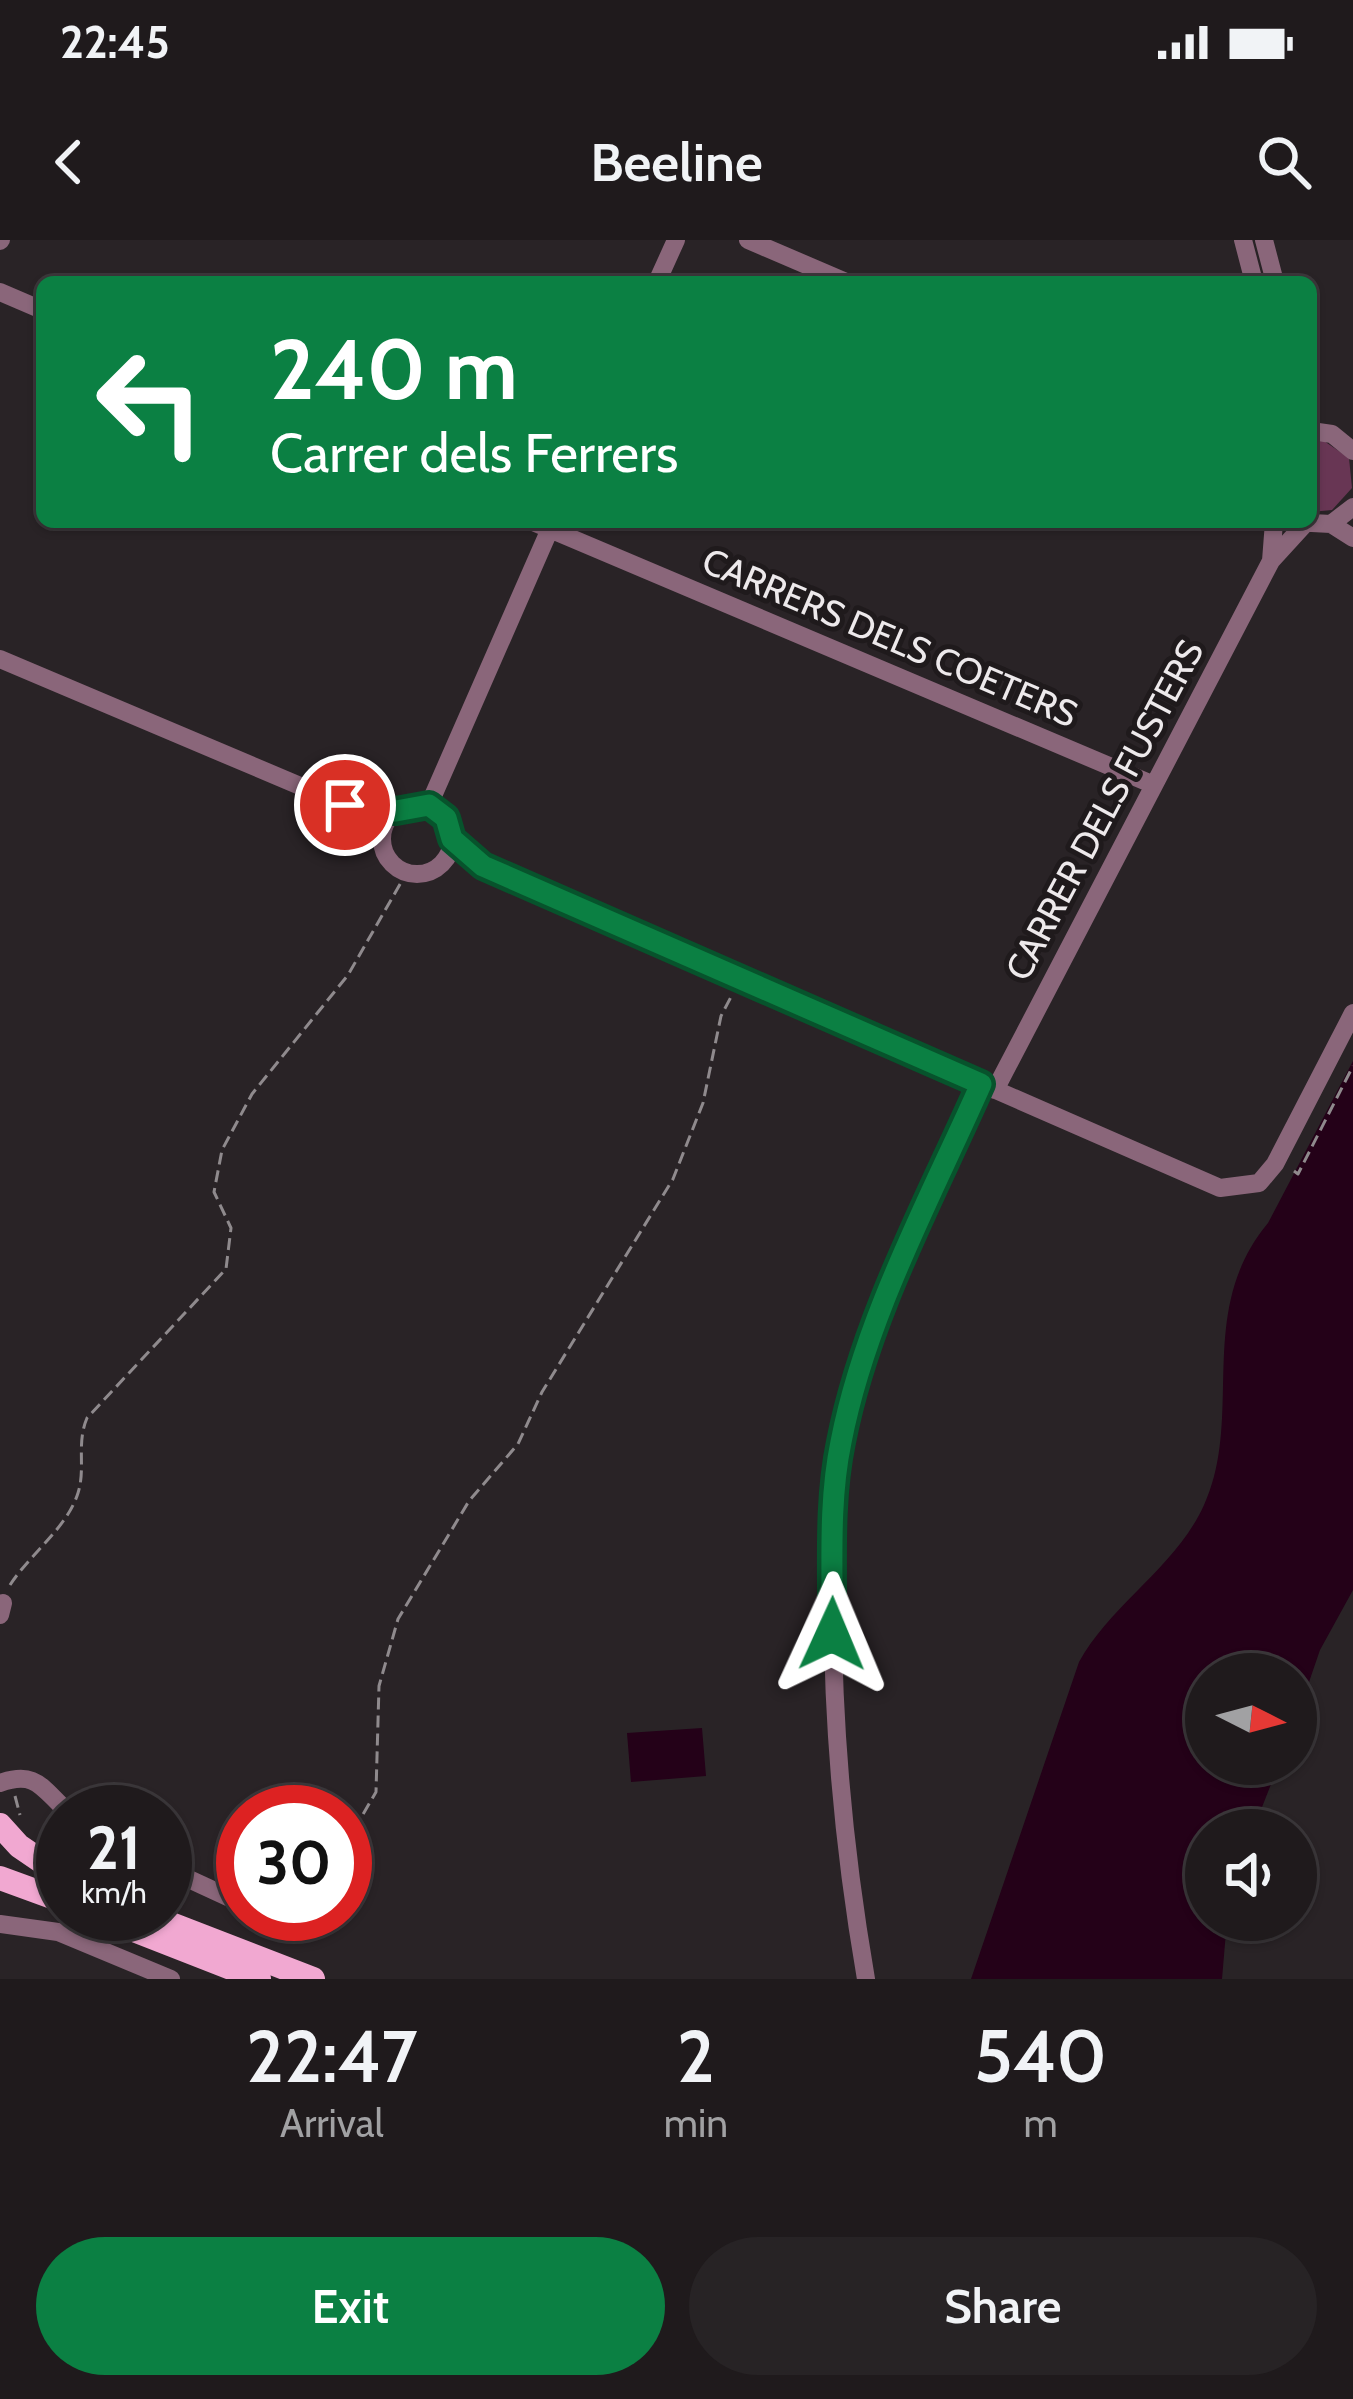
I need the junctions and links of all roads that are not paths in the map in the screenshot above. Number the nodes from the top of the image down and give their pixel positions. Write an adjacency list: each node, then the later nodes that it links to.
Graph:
1 (676, 240): 5 (street)
2 (748, 240): 6 (street)
3 (1244, 240): 7 (street)
4 (1264, 240): 8 (street)
5 (660, 276)
6 (832, 276)
7 (1253, 276)
8 (1273, 276)
9 (0, 292): 10 (street)
10 (36, 307)
11 (1353, 507): 13 (street)
12 (1317, 524): 13 (street)
13 (1331, 524): 18 (street)
14 (544, 528): 23 (street)
15 (555, 528): 21 (street, CARRERS DELS COETERS)
16 (1274, 528): 19 (street, CARRER DELS FUSTERS)
17 (1295, 528): 19 (street, CARRER DELS FUSTERS)
18 (1353, 538)
19 (1271, 561): 21 (street, CARRER DELS FUSTERS)
20 (0, 659): 22 (street)
21 (1154, 785): 30 (street, CARRER DELS FUSTERS)
22 (345, 805): 24 (street); 26 (street)
23 (429, 805): 24 (street); 25 (street)
24 (396, 811): 26 (street)
25 (452, 839): 27 (street); 28 (street)
26 (382, 840): 28 (street)
27 (483, 866): 28 (street); 30 (street)
28 (437, 867)
29 (1353, 1013): 30 (street)
30 (988, 1087): 43 (street, CARRER DELS FUSTERS)
31 (4, 1782): 32 (street)
32 (43, 1785)
33 (11, 1824): 34 (main road)
34 (36, 1858)
35 (0, 1878): 36 (main road)
36 (36, 1891)
37 (0, 1924): 40 (street)
38 (192, 1932): 42 (main road)
39 (162, 1941): 41 (main road)
40 (171, 1979)
41 (259, 1979)
42 (313, 1979)
43 (866, 1979)

